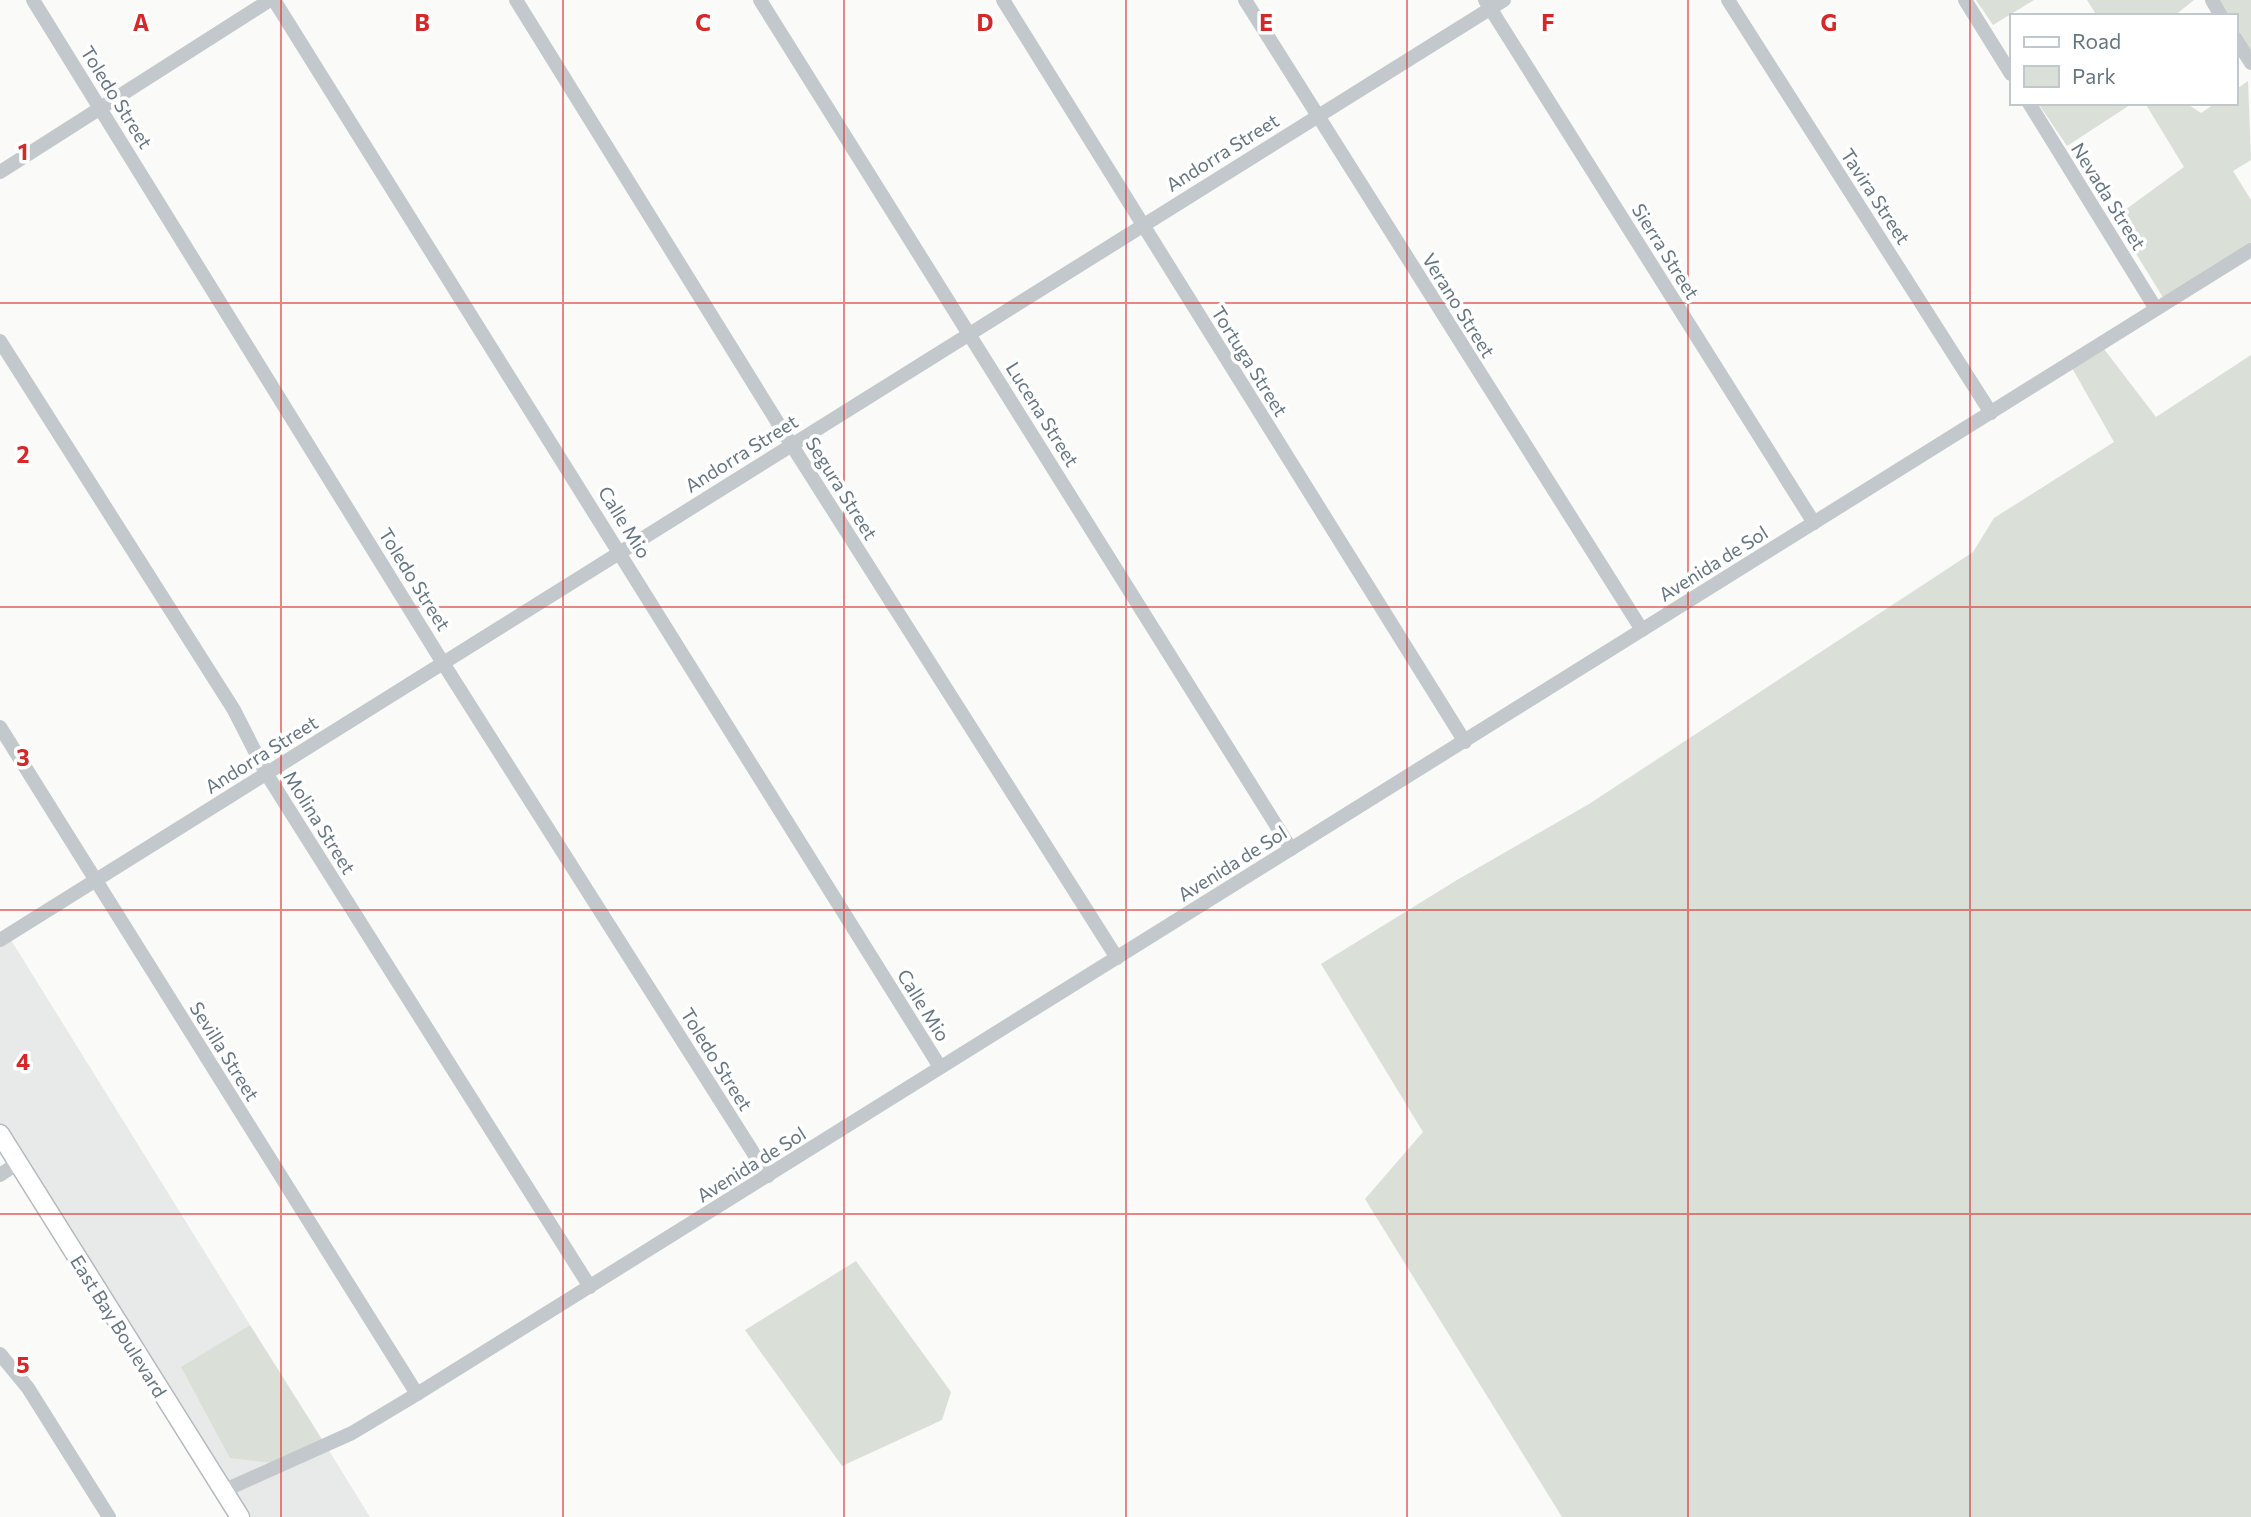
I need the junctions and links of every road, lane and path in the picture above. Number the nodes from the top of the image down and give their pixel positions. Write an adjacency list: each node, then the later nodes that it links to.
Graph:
1 (33, 0): 15 (street, Toledo Street)
2 (272, 0): 15 (street); 26 (street, Calle Mio)
3 (516, 0): 24 (street, Segura Street)
4 (760, 0): 21 (street, Lucena Street)
5 (1003, 0): 18 (street, Tortuga Street)
6 (1245, 0): 16 (street, Verano Street)
7 (1504, 0): 10 (street, Andorra Street)
8 (1728, 0): 23 (street, Tavira Street)
9 (1965, 0): 13 (street)
10 (1488, 4): 16 (street, Andorra Street); 25 (street, Sierra Street)
11 (2237, 41): 12 (street)
12 (2251, 63)
13 (2010, 72)
14 (2030, 105): 20 (street, Nevada Street)
15 (101, 107): 17 (street); 28 (street, Toledo Street)
16 (1317, 116): 18 (street, Andorra Street); 27 (street, Verano Street)
17 (0, 172)
18 (1142, 224): 21 (street, Andorra Street); 30 (street, Tortuga Street)
19 (2251, 250): 20 (street, Avenida de Sol)
20 (2156, 309): 23 (street, Avenida de Sol)
21 (970, 333): 24 (street, Andorra Street); 32 (street, Lucena Street)
22 (0, 341): 31 (street, Molina Street)
23 (1991, 413): 25 (street, Avenida de Sol)
24 (791, 444): 26 (street, Andorra Street); 35 (street, Segura Street)
25 (1814, 523): 27 (street, Avenida de Sol)
26 (621, 552): 28 (street, Andorra Street); 36 (street, Calle Mio)
27 (1642, 630): 30 (street, Avenida de Sol)
28 (443, 663): 31 (street, Andorra Street); 39 (street, Toledo Street)
29 (0, 727): 33 (street, Sevilla Street)
30 (1465, 742): 32 (street, Avenida de Sol)
31 (267, 773): 33 (street, Andorra Street); 40 (street, Molina Street)
32 (1291, 849): 35 (street, Avenida de Sol)
33 (96, 880): 34 (street, Andorra Street); 42 (street, Sevilla Street)
34 (0, 940)
35 (1117, 958): 36 (street, Avenida de Sol)
36 (940, 1068): 39 (street, Avenida de Sol)
37 (7, 1150): 38 (street); 43 (main road, East Bay Boulevard)
38 (0, 1175)
39 (768, 1176): 40 (street, Avenida de Sol)
40 (590, 1287): 42 (street, Avenida de Sol)
41 (0, 1354): 44 (street)
42 (417, 1394): 43 (street, Avenida de Sol)
43 (223, 1491): 45 (main road, East Bay Boulevard)
44 (109, 1517)
45 (240, 1517)

